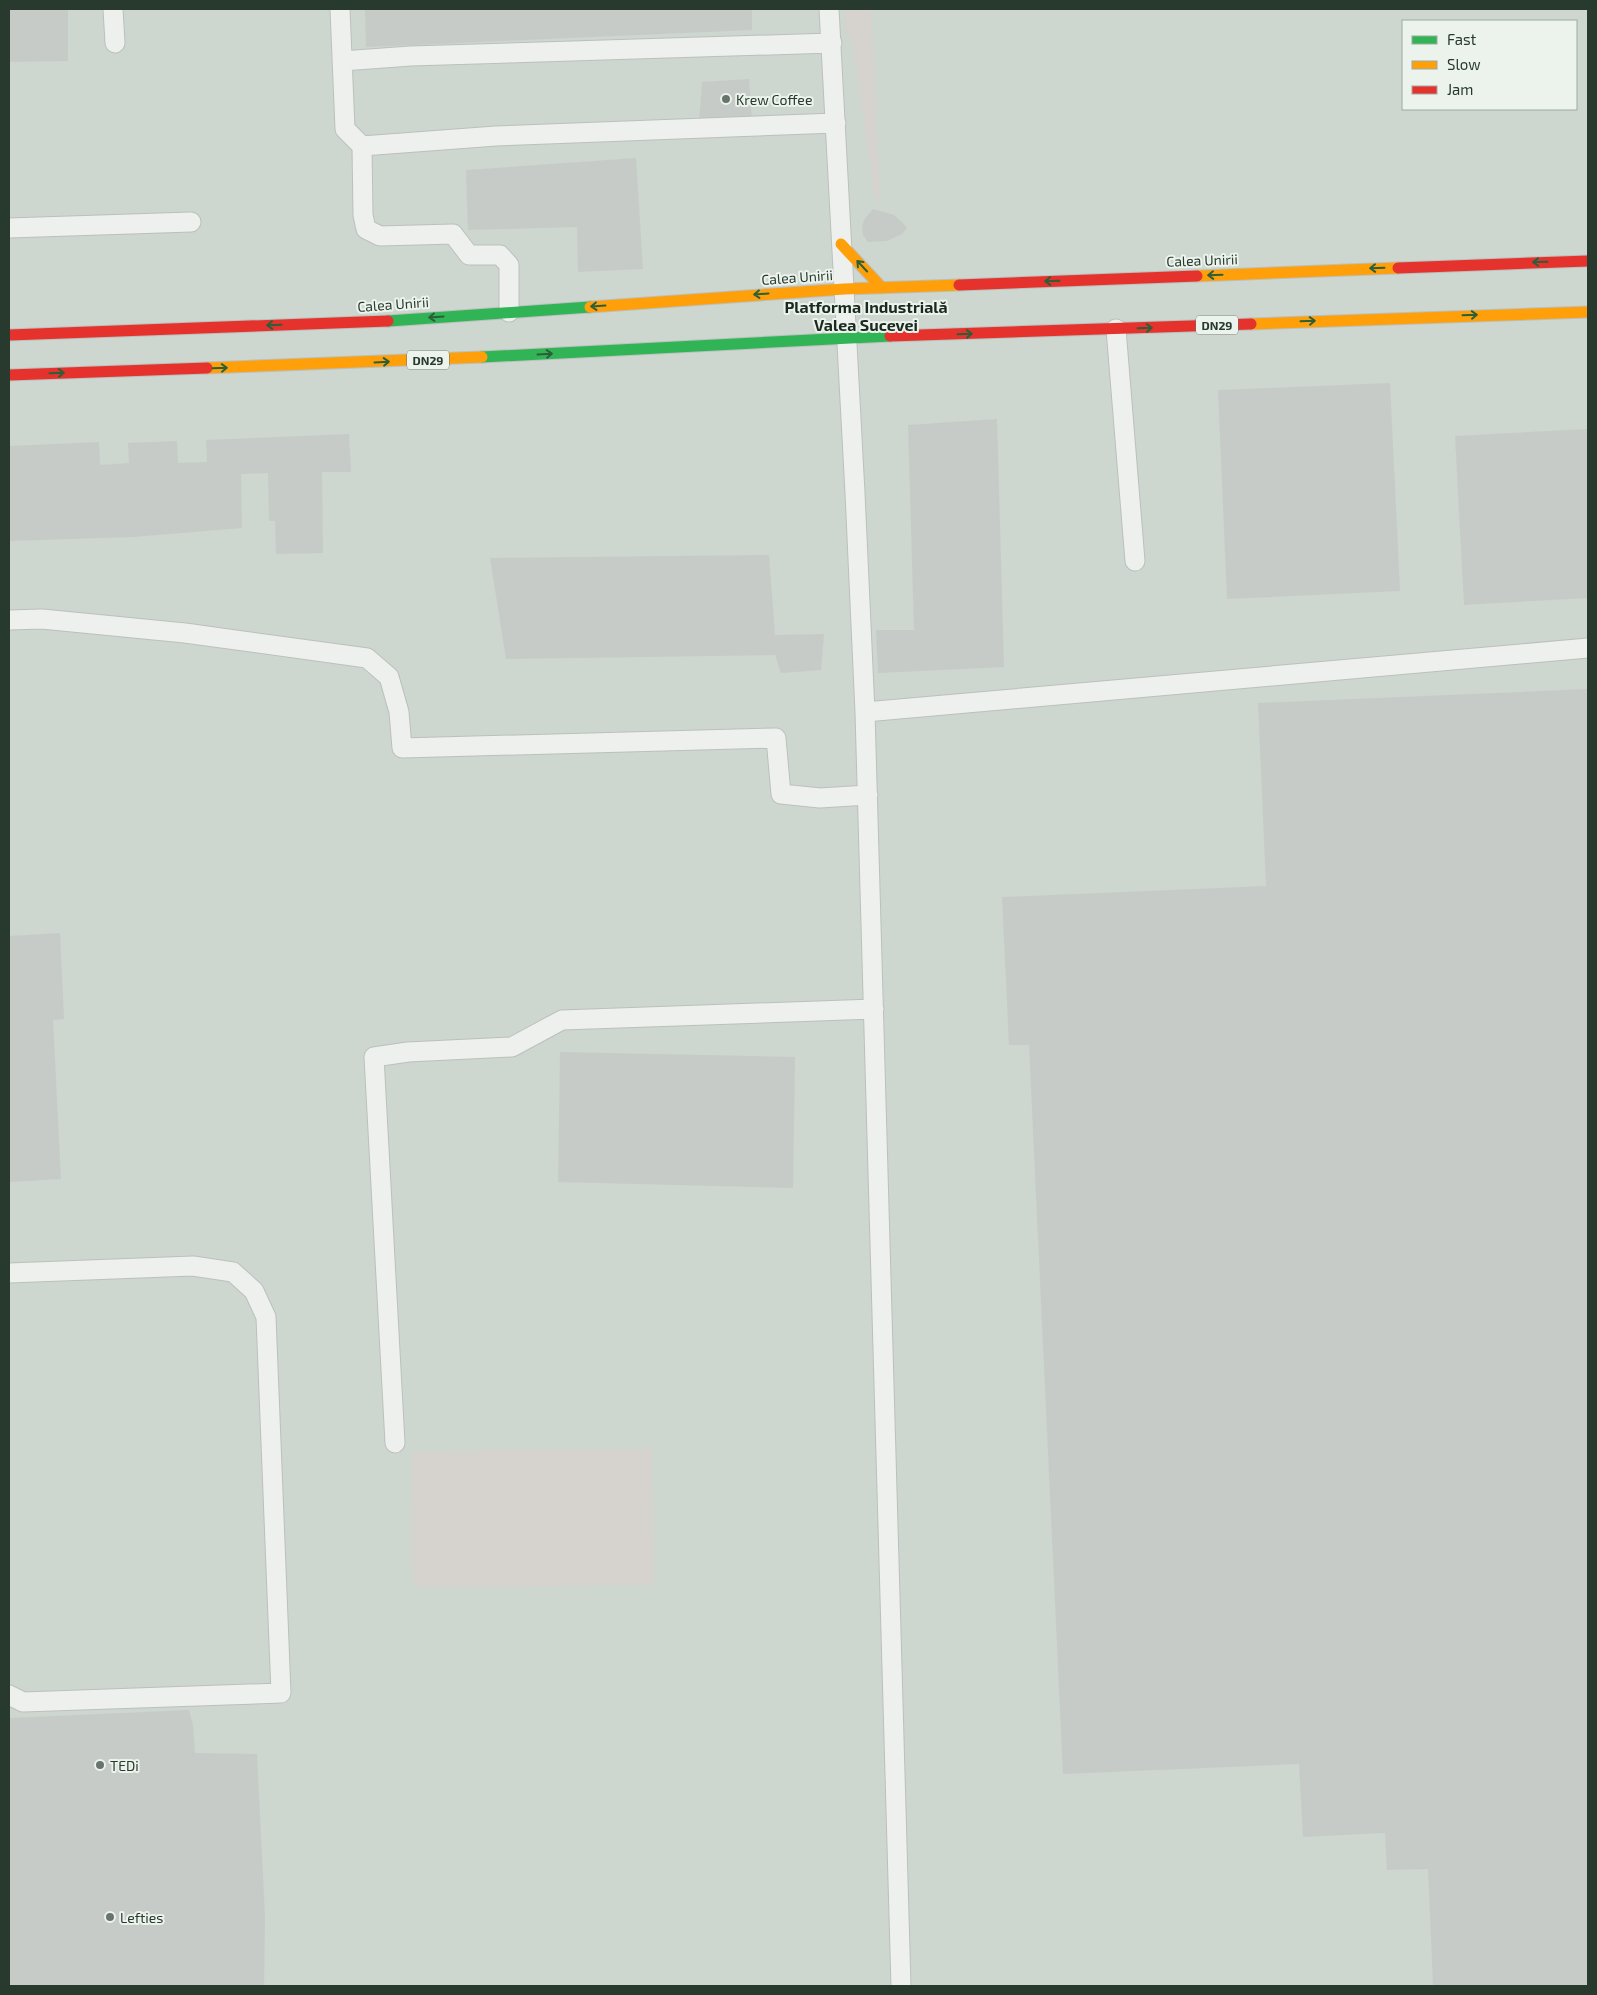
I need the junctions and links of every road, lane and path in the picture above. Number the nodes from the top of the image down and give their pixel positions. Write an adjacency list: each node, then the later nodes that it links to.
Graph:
1 (113, 9): 4 (lane)
2 (340, 9): 6 (lane)
3 (829, 9): 5 (lane)
4 (115, 43)
5 (832, 43): 6 (lane); 7 (lane)
6 (342, 61): 8 (lane)
7 (836, 123): 8 (lane); 11 (lane)
8 (362, 146): 15 (lane)
9 (191, 222): 10 (lane)
10 (9, 228)
11 (841, 244): 13 (main road, one-way to 11); 14 (lane)
12 (1588, 261): 13 (main road, Calea Unirii, one-way to 13)
13 (882, 288): 14 (main road, Calea Unirii)
14 (844, 289): 15 (main road, Calea Unirii, one-way to 15); 19 (lane)
15 (509, 312): 18 (main road, Calea Unirii, one-way to 18)
16 (1588, 312): 17 (main road, DN29, one-way to 16)
17 (1116, 329): 19 (main road, DN29, one-way to 17); 21 (lane)
18 (9, 335)
19 (847, 338): 20 (main road, DN29, one-way to 19); 24 (lane)
20 (9, 375)
21 (1135, 561)
22 (9, 620): 25 (lane)
23 (1588, 648): 24 (lane)
24 (865, 712): 25 (lane)
25 (868, 795): 26 (lane)
26 (874, 1009): 28 (lane); 30 (lane)
27 (9, 1273): 29 (lane)
28 (396, 1443)
29 (9, 1695)
30 (901, 1986)

